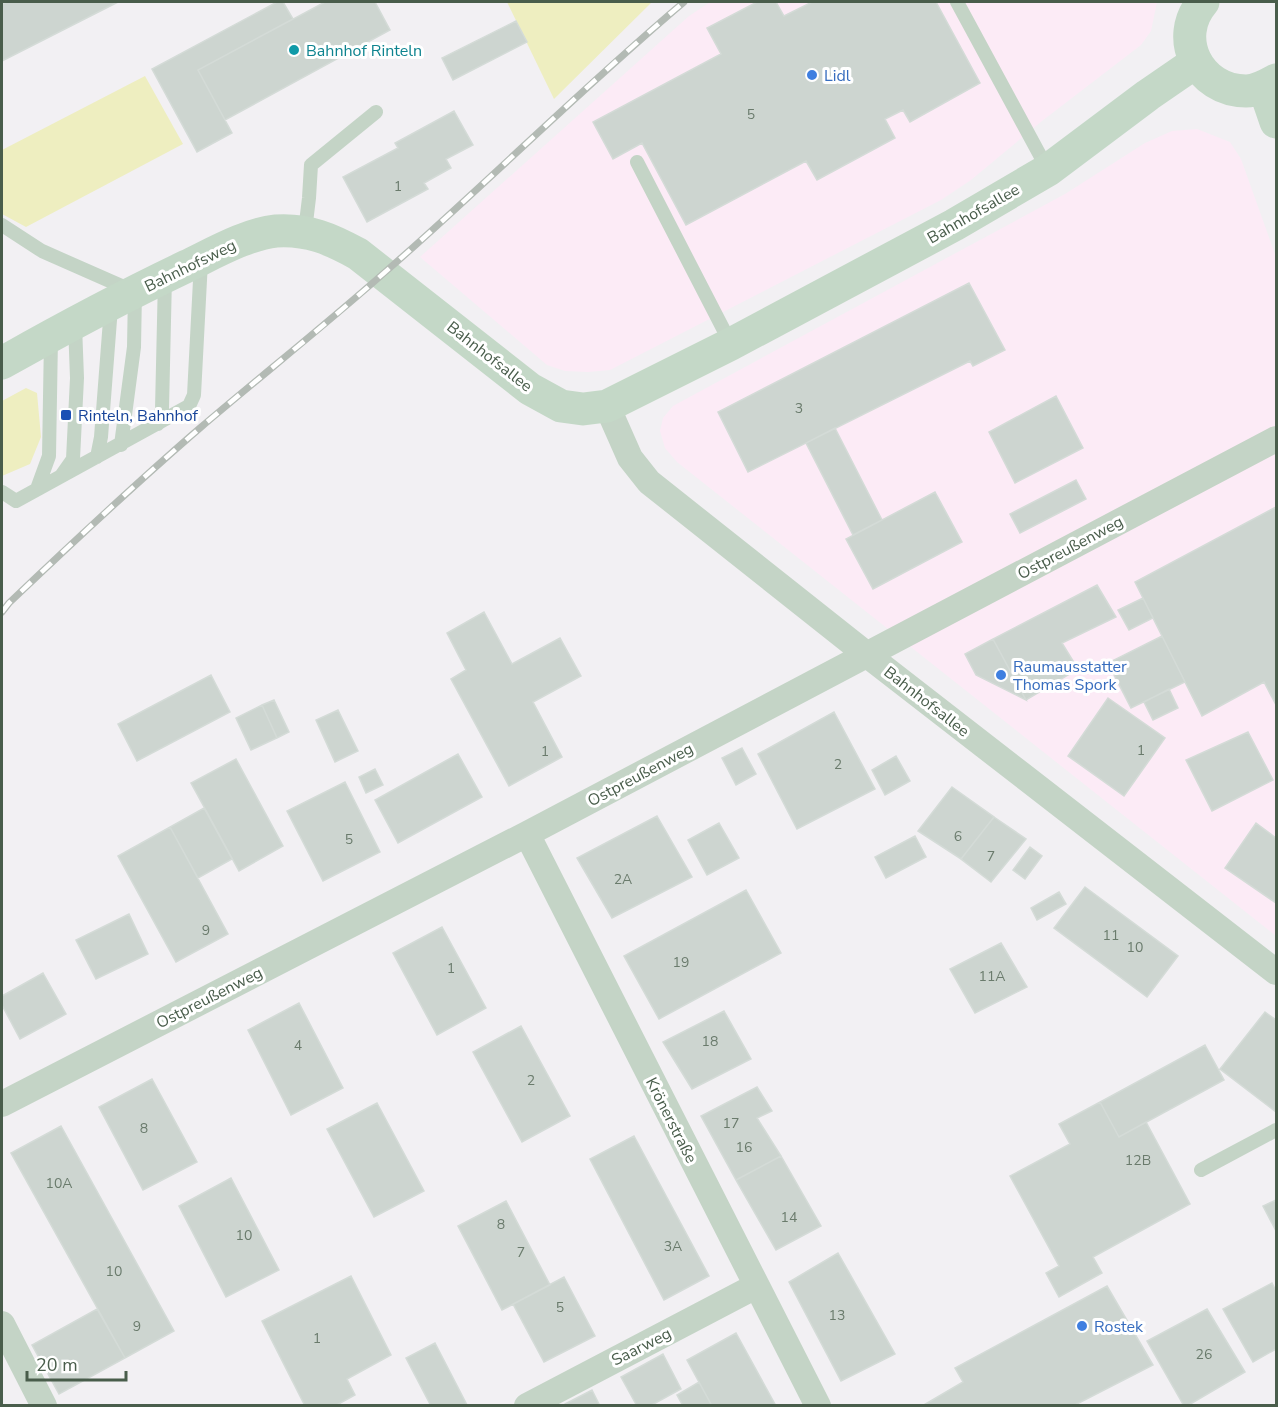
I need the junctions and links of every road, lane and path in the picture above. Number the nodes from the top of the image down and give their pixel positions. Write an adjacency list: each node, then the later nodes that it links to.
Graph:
1 (957, 2): 8 (lane)
2 (1203, 2): 3 (street)
3 (1196, 62): 4 (street); 8 (street, Bahnhofsallee)
4 (1270, 84): 6 (street)
5 (376, 112): 10 (lane)
6 (1276, 122)
7 (637, 162): 16 (lane)
8 (1048, 170): 16 (street, Bahnhofsallee)
9 (2, 225): 14 (lane)
10 (305, 231): 11 (street, Bahnhofsweg); 12 (street, Bahnhofsweg)
11 (201, 259): 13 (street, Bahnhofsweg); 19 (lane)
12 (384, 273): 18 (street, Bahnhofsallee)
13 (165, 276): 14 (street, Bahnhofsweg); 19 (lane)
14 (123, 298): 15 (street, Bahnhofsweg); 21 (lane); 22 (lane)
15 (63, 329): 17 (street, Bahnhofsweg); 23 (lane); 24 (lane)
16 (731, 344): 18 (street, Bahnhofsallee)
17 (2, 363)
18 (607, 406): 26 (street, Bahnhofsallee)
19 (158, 424): 21 (lane)
20 (1276, 439): 26 (street, Ostpreußenweg)
21 (121, 445): 22 (lane)
22 (97, 457): 23 (lane)
23 (60, 478): 24 (lane)
24 (37, 489): 25 (lane)
25 (2, 492)
26 (866, 654): 27 (street, Ostpreußenweg); 28 (street, Bahnhofsallee)
27 (527, 834): 29 (street, Ostpreußenweg); 32 (street, Krönerstraße)
28 (1276, 972)
29 (2, 1104)
30 (1276, 1130): 31 (lane)
31 (1201, 1170)
32 (756, 1286): 35 (street, Saarweg); 36 (street, Krönerstraße)
33 (2, 1324): 34 (street)
34 (44, 1406)
35 (527, 1406)
36 (818, 1406)

